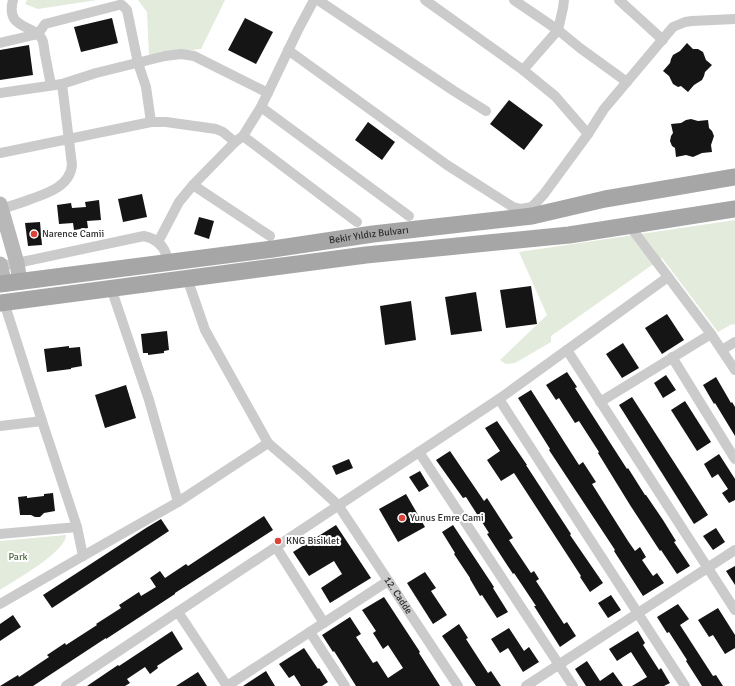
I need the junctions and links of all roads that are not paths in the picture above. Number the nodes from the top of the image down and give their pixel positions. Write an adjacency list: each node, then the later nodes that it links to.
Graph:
1 (13, 0): 10 (street)
2 (314, 0): 13 (street)
3 (318, 0): 22 (street)
4 (425, 0): 15 (street)
5 (514, 0): 9 (street)
6 (564, 0): 9 (street)
7 (620, 0): 11 (street)
8 (735, 19): 11 (street)
9 (558, 30): 15 (street); 16 (street)
10 (38, 34): 12 (street); 14 (street); 18 (street)
11 (663, 40): 16 (street)
12 (0, 42)
13 (288, 50): 20 (street); 32 (street)
14 (138, 63): 17 (street); 20 (street); 23 (street)
15 (523, 70): 24 (street)
16 (627, 82): 24 (street)
17 (62, 84): 18 (street); 25 (street)
18 (51, 85): 19 (street)
19 (0, 93)
20 (268, 93): 21 (street)
21 (261, 107): 26 (street); 33 (street)
22 (486, 111)
23 (151, 122): 25 (street); 26 (street)
24 (588, 134): 32 (street)
25 (69, 139): 27 (street); 30 (street)
26 (239, 139): 29 (street); 34 (street)
27 (0, 153)
28 (735, 177): 32 (main road, Bekir Yıldız Bulvarı)
29 (193, 184): 36 (street); 37 (street)
30 (1, 207): 39 (street)
31 (735, 209): 35 (main road, Bekir Yıldız Bulvarı)
32 (532, 212): 38 (main road, Bekir Yıldız Bulvarı)
33 (409, 216)
34 (357, 222)
35 (629, 225): 41 (street); 42 (main road, Bekir Yıldız Bulvarı)
36 (270, 236)
37 (158, 242): 38 (street); 39 (street)
38 (168, 262): 43 (main road, Bekir Yıldız Bulvarı)
39 (17, 263): 40 (street); 43 (street)
40 (0, 265): 43 (street)
41 (668, 277): 46 (street); 48 (street)
42 (187, 278): 44 (main road, Bekir Yıldız Bulvarı); 56 (street)
43 (8, 283)
44 (111, 288): 45 (main road, Bekir Yıldız Bulvarı); 59 (street)
45 (2, 302): 54 (street)
46 (711, 334): 49 (street); 50 (street)
47 (735, 342): 49 (street)
48 (567, 350): 52 (street); 53 (street)
49 (722, 350): 51 (street)
50 (672, 357): 53 (street); 58 (street)
51 (735, 370)
52 (499, 398): 57 (street); 71 (street)
53 (600, 402): 66 (street)
54 (42, 421): 55 (street); 61 (street)
55 (0, 426)
56 (268, 443): 59 (street); 60 (street, 12. Cadde)
57 (419, 452): 60 (street); 74 (street)
58 (735, 459)
59 (178, 502): 65 (street)
60 (338, 505): 63 (street); 67 (street, 12. Cadde)
61 (77, 527): 62 (street); 65 (street)
62 (0, 534)
63 (276, 547): 70 (street); 72 (street)
64 (735, 550): 66 (street)
65 (82, 556): 68 (street)
66 (708, 568): 69 (street); 71 (street)
67 (388, 582): 72 (street); 78 (street, 12. Cadde)
68 (0, 604)
69 (735, 610)
70 (178, 612): 75 (street); 76 (street)
71 (638, 613): 74 (street); 81 (street)
72 (324, 623): 73 (street)
73 (310, 632): 76 (street); 77 (street)
74 (559, 665): 79 (street); 80 (street)
75 (66, 686)
76 (227, 686)
77 (344, 686)
78 (458, 686)
79 (526, 686)
80 (573, 686)
81 (686, 686)

